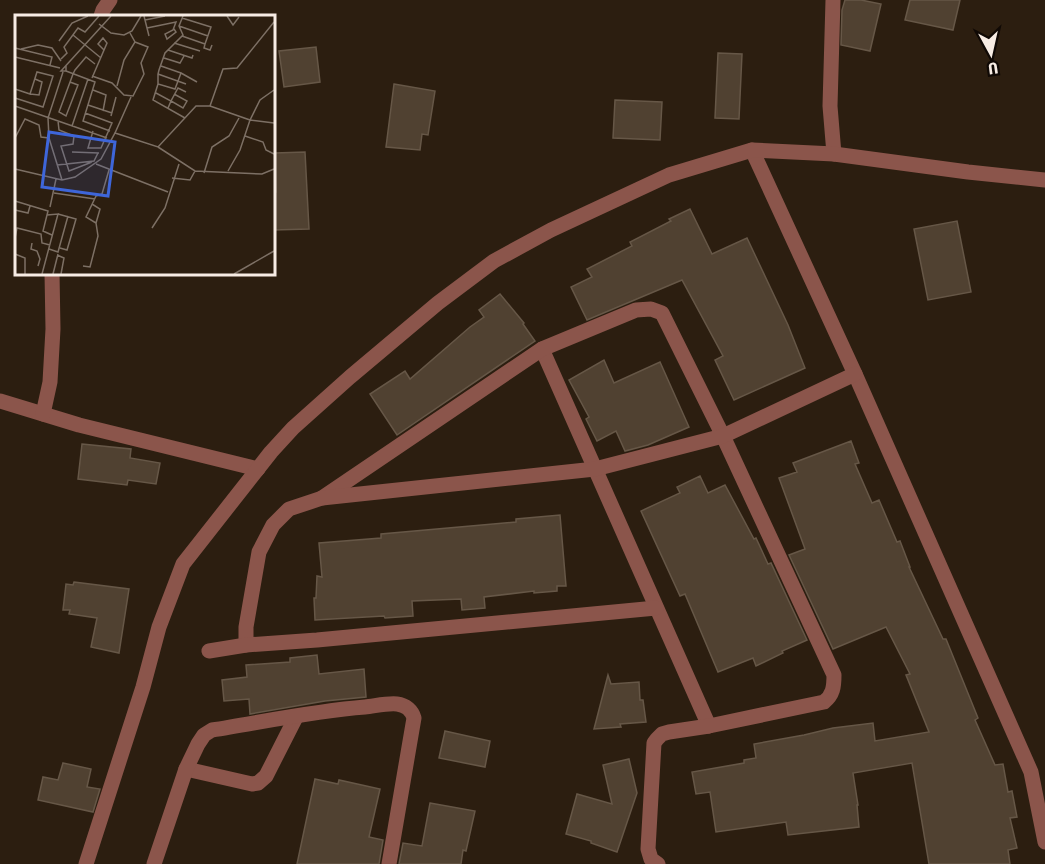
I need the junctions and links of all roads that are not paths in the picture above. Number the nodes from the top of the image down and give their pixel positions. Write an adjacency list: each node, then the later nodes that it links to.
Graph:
1 (110, 0): 3 (street)
2 (833, 0): 5 (street)
3 (101, 15)
4 (752, 150): 5 (street); 9 (street); 13 (street)
5 (834, 154): 6 (street)
6 (1045, 180)
7 (52, 274): 11 (street)
8 (542, 349): 12 (street); 14 (street); 15 (street)
9 (855, 374): 12 (street); 22 (street)
10 (0, 401): 11 (street)
11 (43, 414): 13 (street)
12 (723, 436): 14 (street); 20 (street)
13 (258, 469): 24 (street)
14 (595, 469): 15 (street); 16 (street)
15 (322, 498): 17 (street)
16 (656, 608): 17 (street); 20 (street)
17 (246, 645): 18 (street)
18 (209, 651)
19 (296, 717): 21 (street); 21 (street); 26 (street)
20 (709, 726): 27 (street)
21 (186, 769): 25 (street)
22 (1038, 771): 23 (street)
23 (1045, 842)
24 (86, 864)
25 (154, 864)
26 (389, 864)
27 (658, 864)

